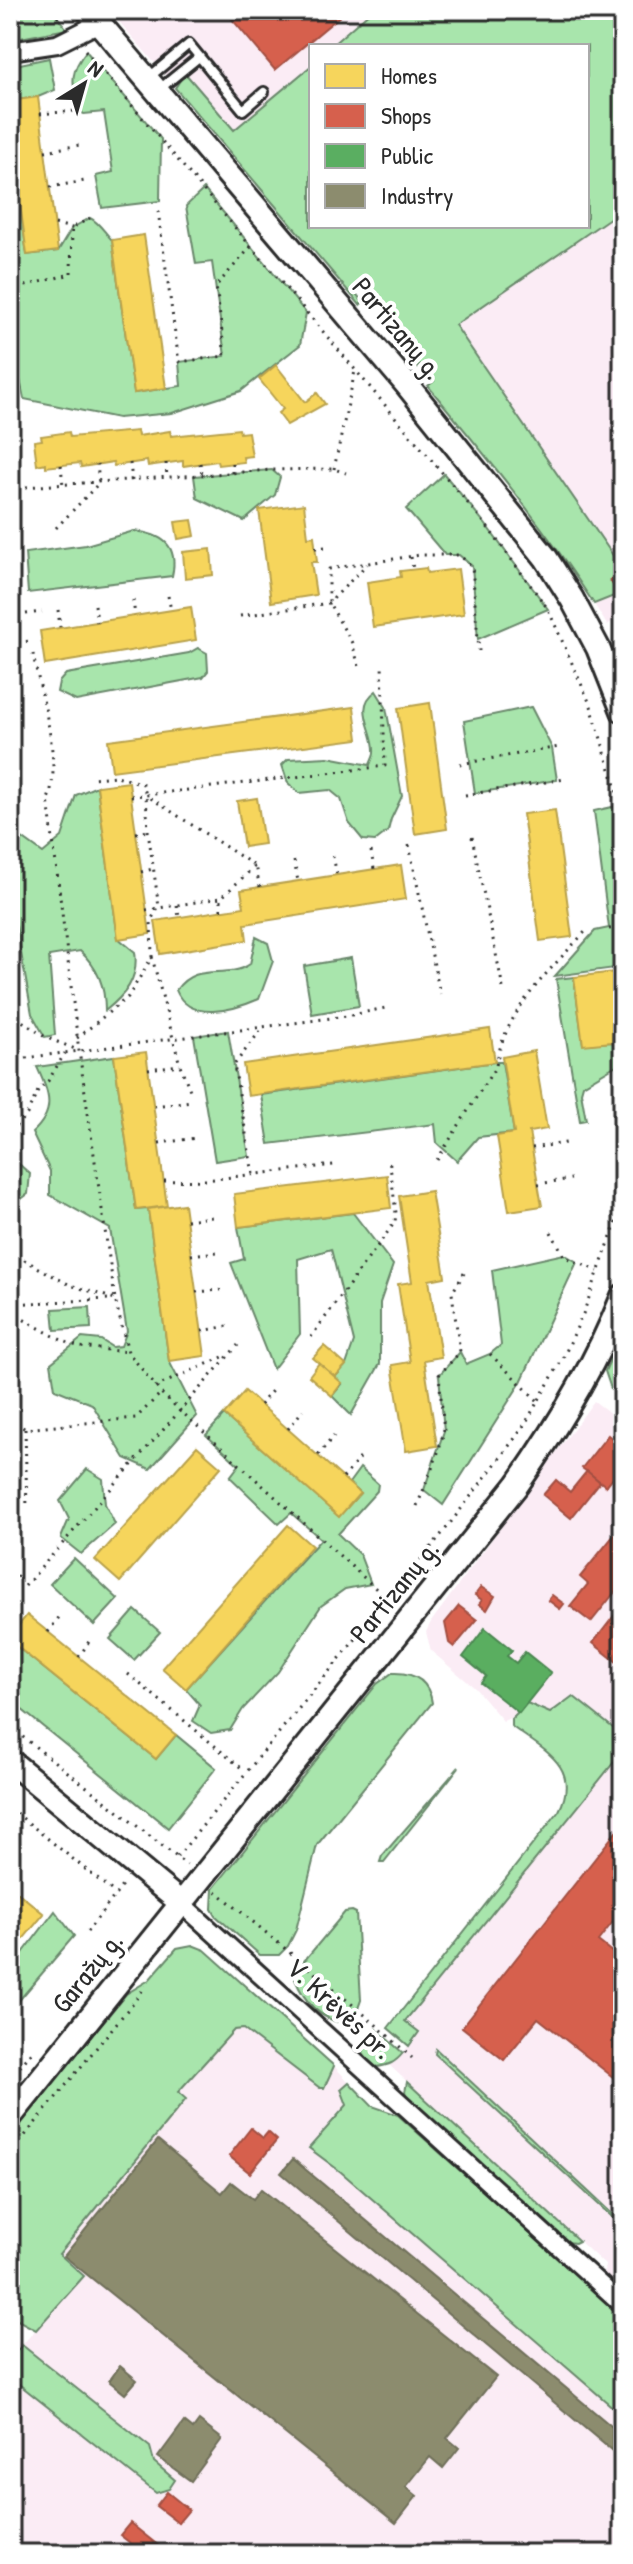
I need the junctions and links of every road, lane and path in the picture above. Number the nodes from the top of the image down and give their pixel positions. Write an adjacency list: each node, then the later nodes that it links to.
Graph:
1 (52, 10): 3 (path)
2 (94, 17): 3 (street); 6 (street, Partizanų g.)
3 (74, 37): 4 (street); 18 (path)
4 (10, 51)
5 (199, 57): 6 (lane); 6 (lane); 7 (lane)
6 (152, 85): 60 (street, Partizanų g.)
7 (264, 92)
8 (74, 111): 9 (path)
9 (40, 114)
10 (80, 145): 11 (path)
11 (45, 151)
12 (85, 181): 13 (path)
13 (50, 187)
14 (158, 211): 18 (path)
15 (90, 218): 17 (path)
16 (55, 224): 17 (path)
17 (72, 228): 19 (path)
18 (251, 247): 20 (path)
19 (10, 290)
20 (355, 368): 27 (path); 68 (path)
21 (130, 463): 32 (path)
22 (166, 463): 31 (path)
23 (200, 463): 30 (path)
24 (232, 463): 28 (path)
25 (97, 464): 33 (path)
26 (61, 465): 34 (path)
27 (334, 469): 28 (path); 29 (path)
28 (232, 473): 30 (path)
29 (346, 473)
30 (202, 475): 31 (path)
31 (167, 478): 32 (path)
32 (132, 481): 33 (path)
33 (99, 483): 34 (path); 36 (path)
34 (63, 486): 35 (path)
35 (10, 488)
36 (56, 528)
37 (326, 547): 38 (path)
38 (315, 548)
39 (411, 557): 40 (path); 41 (path); 56 (path)
40 (367, 564): 44 (path); 44 (path)
41 (413, 569)
42 (168, 596): 47 (path)
43 (133, 600): 50 (path)
44 (329, 603): 51 (path); 59 (path)
45 (95, 605): 52 (path)
46 (58, 610): 53 (path)
47 (171, 610)
48 (42, 612): 49 (path)
49 (26, 614)
50 (135, 616)
51 (240, 616)
52 (97, 622)
53 (60, 627)
54 (30, 641): 55 (path)
55 (10, 643)
56 (479, 651)
57 (33, 654): 101 (path)
58 (382, 664): 65 (path)
59 (359, 666)
60 (623, 711)
61 (559, 747): 62 (path)
62 (460, 764)
63 (92, 778): 65 (path)
64 (565, 779): 66 (path)
65 (146, 795): 67 (path); 69 (path); 76 (path)
66 (465, 795)
67 (131, 796)
68 (623, 812)
69 (148, 831): 70 (path); 77 (path)
70 (136, 833)
71 (472, 837): 93 (path)
72 (409, 845): 94 (path)
73 (371, 851): 78 (path)
74 (333, 856): 80 (path)
75 (294, 861): 81 (path)
76 (255, 866): 82 (path); 83 (path)
77 (153, 869): 79 (path); 85 (path)
78 (374, 869)
79 (141, 872)
80 (337, 875)
81 (298, 881)
82 (260, 887)
83 (221, 898): 84 (path); 87 (path)
84 (177, 905): 85 (path); 88 (path)
85 (159, 907): 86 (path); 92 (path)
86 (146, 910)
87 (221, 910)
88 (179, 917)
89 (623, 927): 90 (path)
90 (609, 929)
91 (585, 932): 117 (path)
92 (152, 957): 101 (path); 102 (path)
93 (503, 988)
94 (440, 994)
95 (18, 997): 96 (path)
96 (10, 999)
97 (390, 1007): 100 (path)
98 (613, 1008): 99 (path)
99 (623, 1009)
100 (264, 1026): 102 (path); 119 (path)
101 (77, 1038): 103 (path)
102 (174, 1039): 103 (path); 106 (path)
103 (79, 1051): 104 (path); 105 (path); 135 (path)
104 (65, 1053): 105 (path); 111 (path)
105 (13, 1060): 111 (path)
106 (180, 1065): 107 (path); 108 (path)
107 (148, 1069)
108 (190, 1090)
109 (191, 1101): 110 (path)
110 (154, 1106)
111 (11, 1130)
112 (197, 1138): 113 (path)
113 (159, 1143)
114 (566, 1143): 115 (path)
115 (532, 1148)
116 (389, 1157): 140 (path)
117 (437, 1160)
118 (334, 1165): 119 (path)
119 (253, 1174): 121 (path)
120 (571, 1179): 122 (path)
121 (164, 1181)
122 (538, 1184)
123 (623, 1195): 131 (path)
124 (212, 1217): 125 (path)
125 (186, 1220)
126 (551, 1232): 131 (path)
127 (10, 1252): 135 (path)
128 (217, 1252): 129 (path)
129 (191, 1255)
130 (466, 1270): 159 (path)
131 (599, 1272): 148 (path)
132 (221, 1290): 133 (path)
133 (196, 1292)
134 (623, 1296): 166 (street, Partizanų g.)
135 (115, 1299): 136 (path); 142 (path)
136 (10, 1304)
137 (10, 1312): 142 (path)
138 (228, 1326): 139 (path)
139 (202, 1331)
140 (311, 1337)
141 (238, 1345): 143 (path)
142 (128, 1352): 145 (path)
143 (229, 1354): 145 (path); 151 (path)
144 (490, 1354): 148 (path)
145 (155, 1387): 147 (path)
146 (275, 1387): 149 (path)
147 (161, 1393): 151 (path); 153 (path)
148 (539, 1402): 164 (path)
149 (260, 1405)
150 (303, 1410): 154 (path)
151 (180, 1411): 163 (path); 164 (path)
152 (10, 1417): 153 (path)
153 (25, 1429): 160 (path)
154 (288, 1429)
155 (334, 1436): 156 (path)
156 (318, 1455)
157 (360, 1458): 158 (path)
158 (343, 1478)
159 (417, 1506)
160 (27, 1509)
161 (10, 1571): 162 (path)
162 (10, 1586)
163 (25, 1586)
164 (387, 1599): 166 (path); 173 (path)
165 (60, 1616): 167 (path)
166 (410, 1618): 178 (street, Partizanų g.)
167 (48, 1632)
168 (90, 1640): 169 (path)
169 (79, 1657)
170 (128, 1674): 173 (path)
171 (10, 1727): 173 (path)
172 (10, 1761): 175 (street, V. Krėvės pr.)
173 (245, 1771)
174 (10, 1808): 177 (path)
175 (138, 1866): 177 (path); 178 (street, V. Krėvės pr.)
176 (217, 1892): 182 (path)
177 (116, 1894): 179 (path)
178 (181, 1903): 184 (street, Garažų g.); 186 (street, V. Krėvės pr.)
179 (87, 1932)
180 (146, 1979): 185 (path)
181 (35, 2048): 183 (path)
182 (412, 2058)
183 (10, 2079)
184 (10, 2117)
185 (10, 2154)
186 (623, 2305)

